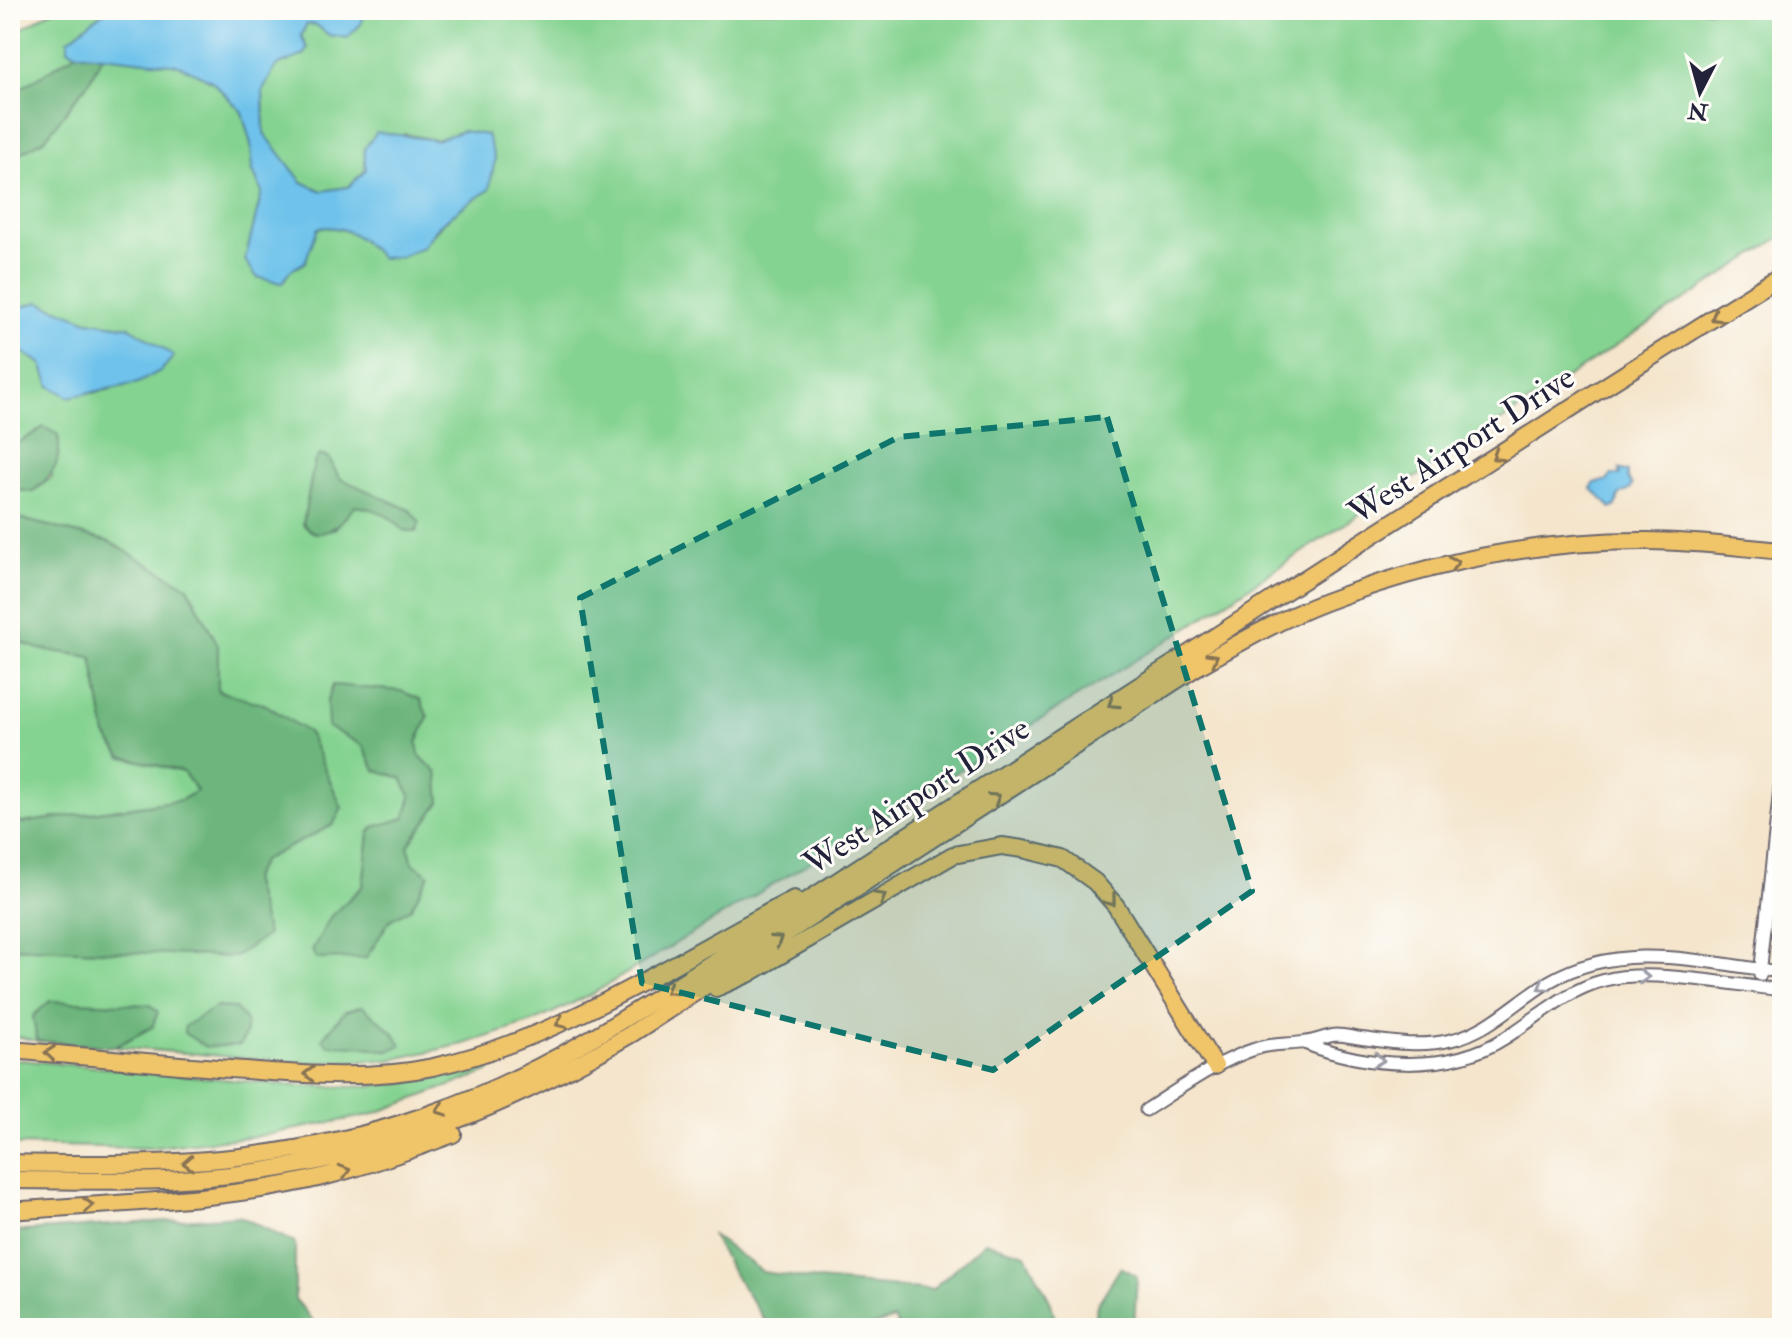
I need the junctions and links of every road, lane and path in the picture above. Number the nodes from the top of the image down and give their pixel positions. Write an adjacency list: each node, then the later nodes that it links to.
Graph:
1 (1782, 275): 4 (main road, West Airport Drive, one-way to 4)
2 (1782, 551): 11 (main road, West Airport Drive, one-way to 2)
3 (1782, 769): 6 (street)
4 (877, 856): 14 (main road, one-way to 14); 19 (main road, West Airport Drive, one-way to 19)
5 (1591, 963): 6 (street); 8 (street); 12 (street, one-way to 12)
6 (1760, 969): 7 (street); 9 (street)
7 (1782, 972)
8 (1596, 982): 9 (street, one-way to 9); 15 (street)
9 (1758, 987): 10 (street)
10 (1782, 990)
11 (664, 1012): 16 (main road, one-way to 16); 17 (main road, West Airport Drive)
12 (1451, 1040): 13 (street); 15 (street)
13 (1303, 1043): 15 (street, one-way to 15); 16 (street)
14 (10, 1050)
15 (1456, 1059)
16 (1215, 1066): 18 (street)
17 (559, 1075): 20 (main road, West Airport Drive); 21 (main road, one-way to 17)
18 (1146, 1110)
19 (10, 1163)
20 (10, 1180)
21 (10, 1211)

